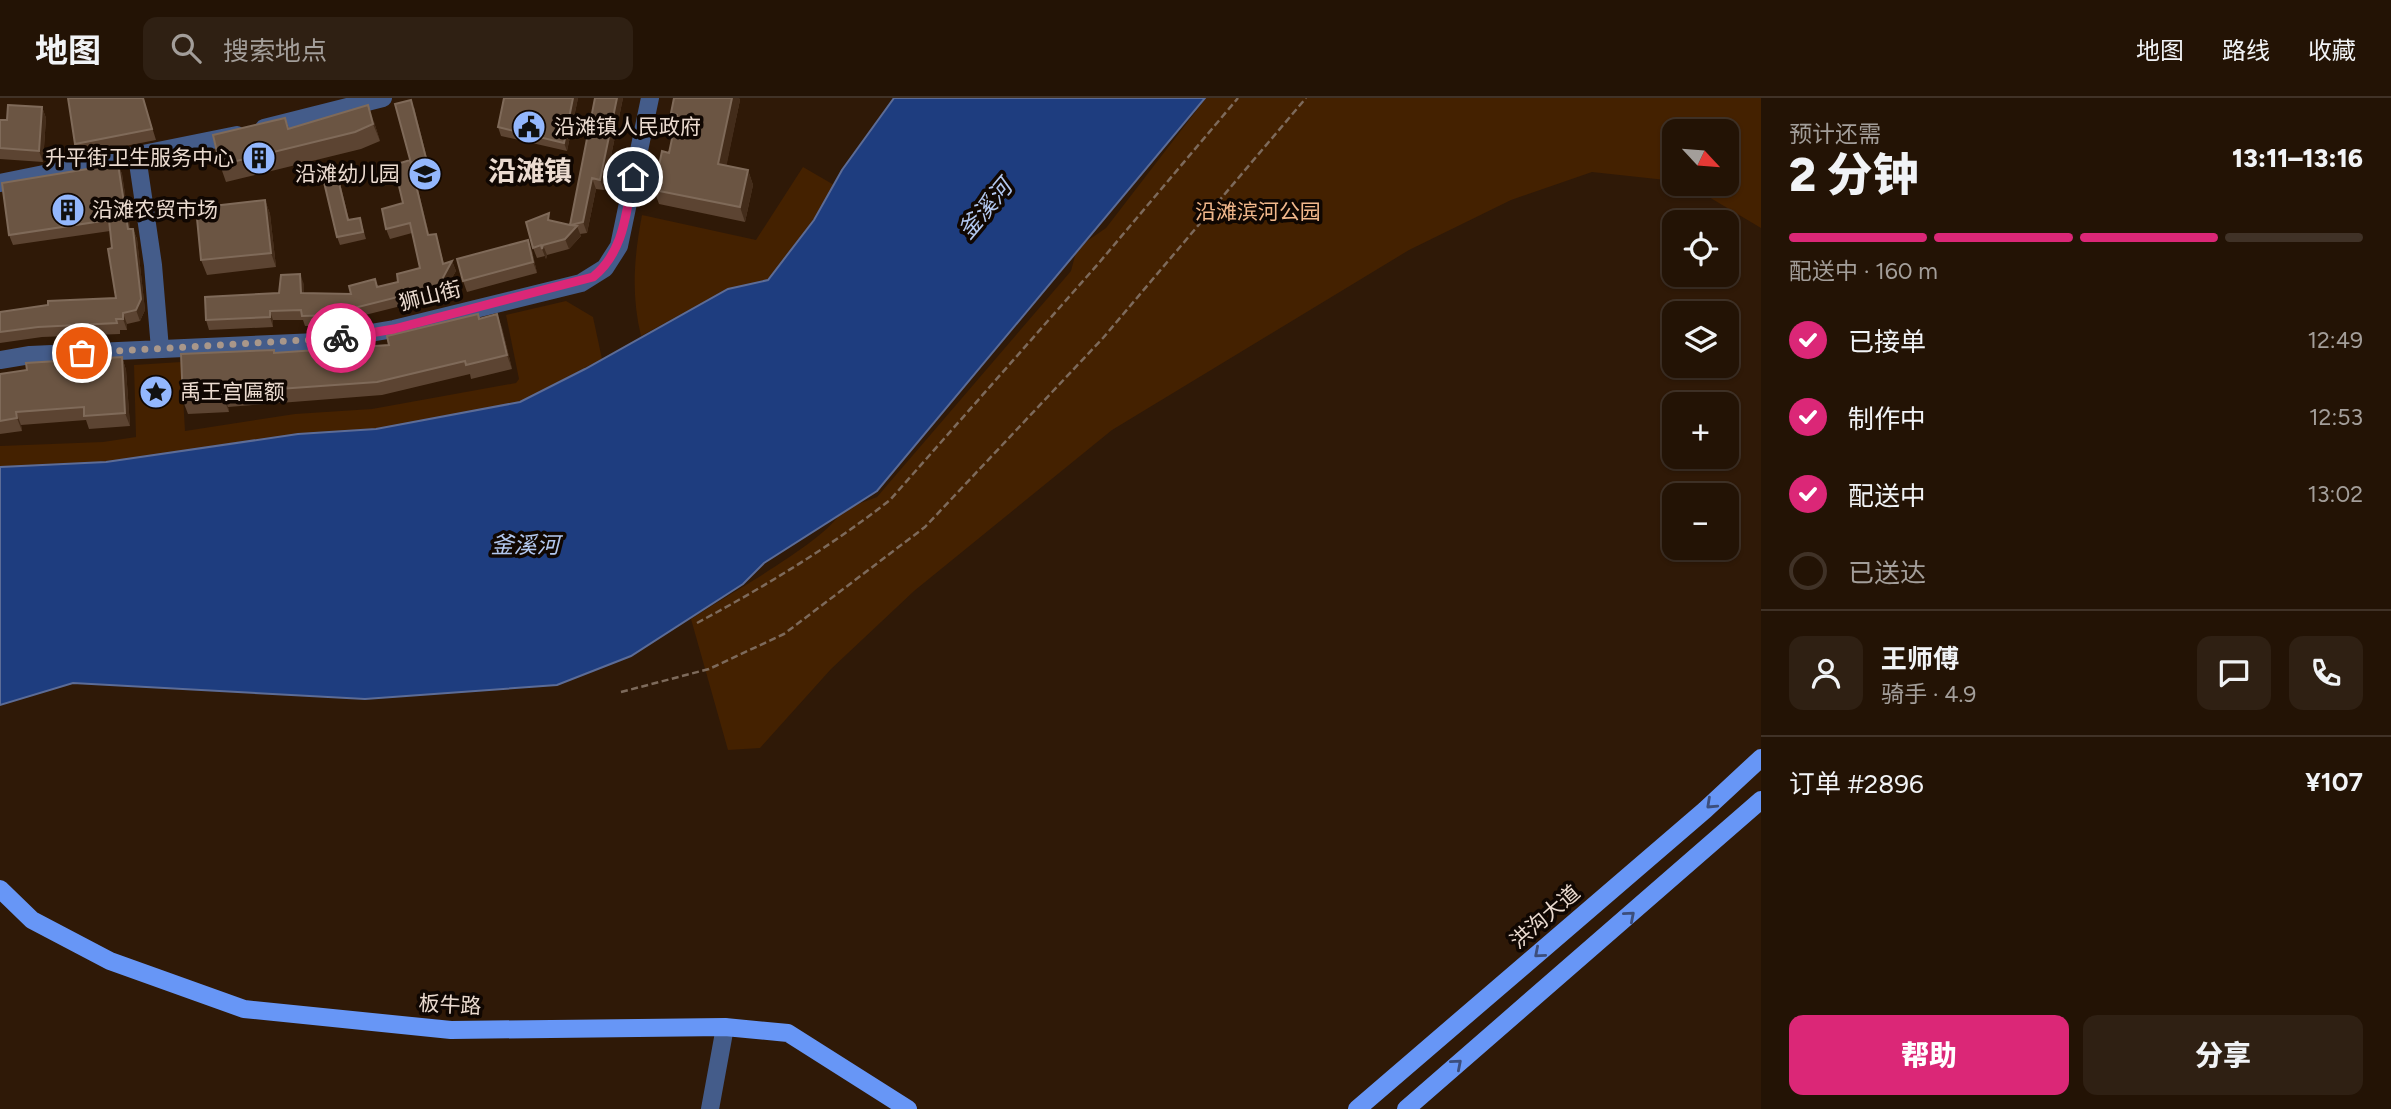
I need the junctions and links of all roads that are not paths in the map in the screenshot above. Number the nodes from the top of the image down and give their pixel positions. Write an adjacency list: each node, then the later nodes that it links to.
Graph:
1 (383, 98): 3 (street)
2 (650, 98): 6 (street, 狮山街)
3 (323, 105): 4 (street)
4 (137, 156): 5 (street); 6 (street)
5 (0, 183)
6 (160, 349): 7 (street, 狮山街)
7 (0, 360)
8 (1761, 758): 14 (main road, 洪沟大道, one-way to 14)
9 (1761, 800): 15 (main road, one-way to 9)
10 (0, 889): 11 (main road, 板牛路)
11 (725, 1027): 12 (street); 13 (main road, 板牛路)
12 (710, 1109)
13 (908, 1109)
14 (1357, 1109)
15 (1406, 1109)

